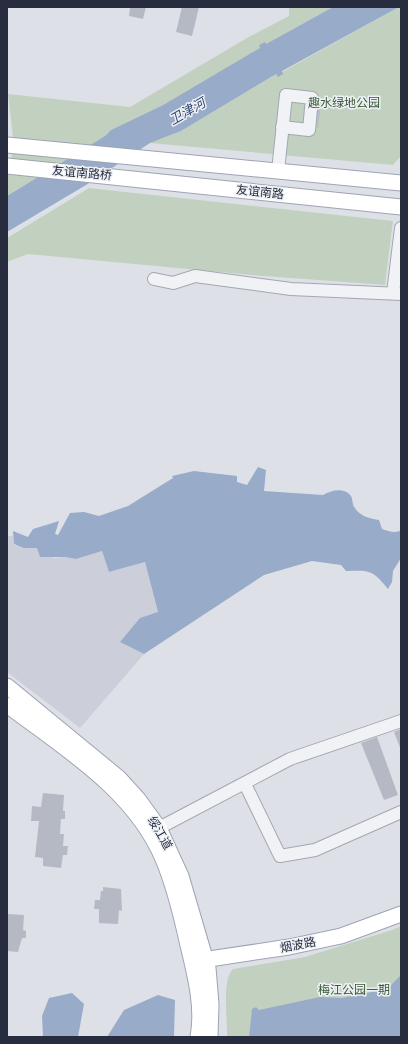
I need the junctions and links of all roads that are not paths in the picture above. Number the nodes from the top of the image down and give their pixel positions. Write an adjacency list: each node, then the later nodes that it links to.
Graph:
1 (282, 127): 5 (street)
2 (7, 146): 3 (main road, 友谊南路桥)
3 (144, 159): 5 (main road, 友谊南路)
4 (7, 166): 6 (main road, 友谊南路桥)
5 (278, 171): 7 (main road, 友谊南路)
6 (119, 176): 8 (main road, 友谊南路)
7 (401, 183)
8 (401, 207)
9 (401, 228): 11 (street)
10 (154, 279): 11 (street)
11 (397, 293)
12 (7, 686): 17 (main road, 绥江道)
13 (7, 705): 20 (main road, 绥江道)
14 (401, 721): 15 (street)
15 (245, 784): 16 (street); 17 (street)
16 (401, 812)
17 (160, 828): 20 (main road, 绥江道)
18 (401, 914): 20 (main road, 烟波路)
19 (401, 920): 20 (main road, 烟波路)
20 (200, 965): 21 (main road, 绥江道); 22 (main road, 绥江道)
21 (198, 1037)
22 (210, 1037)

